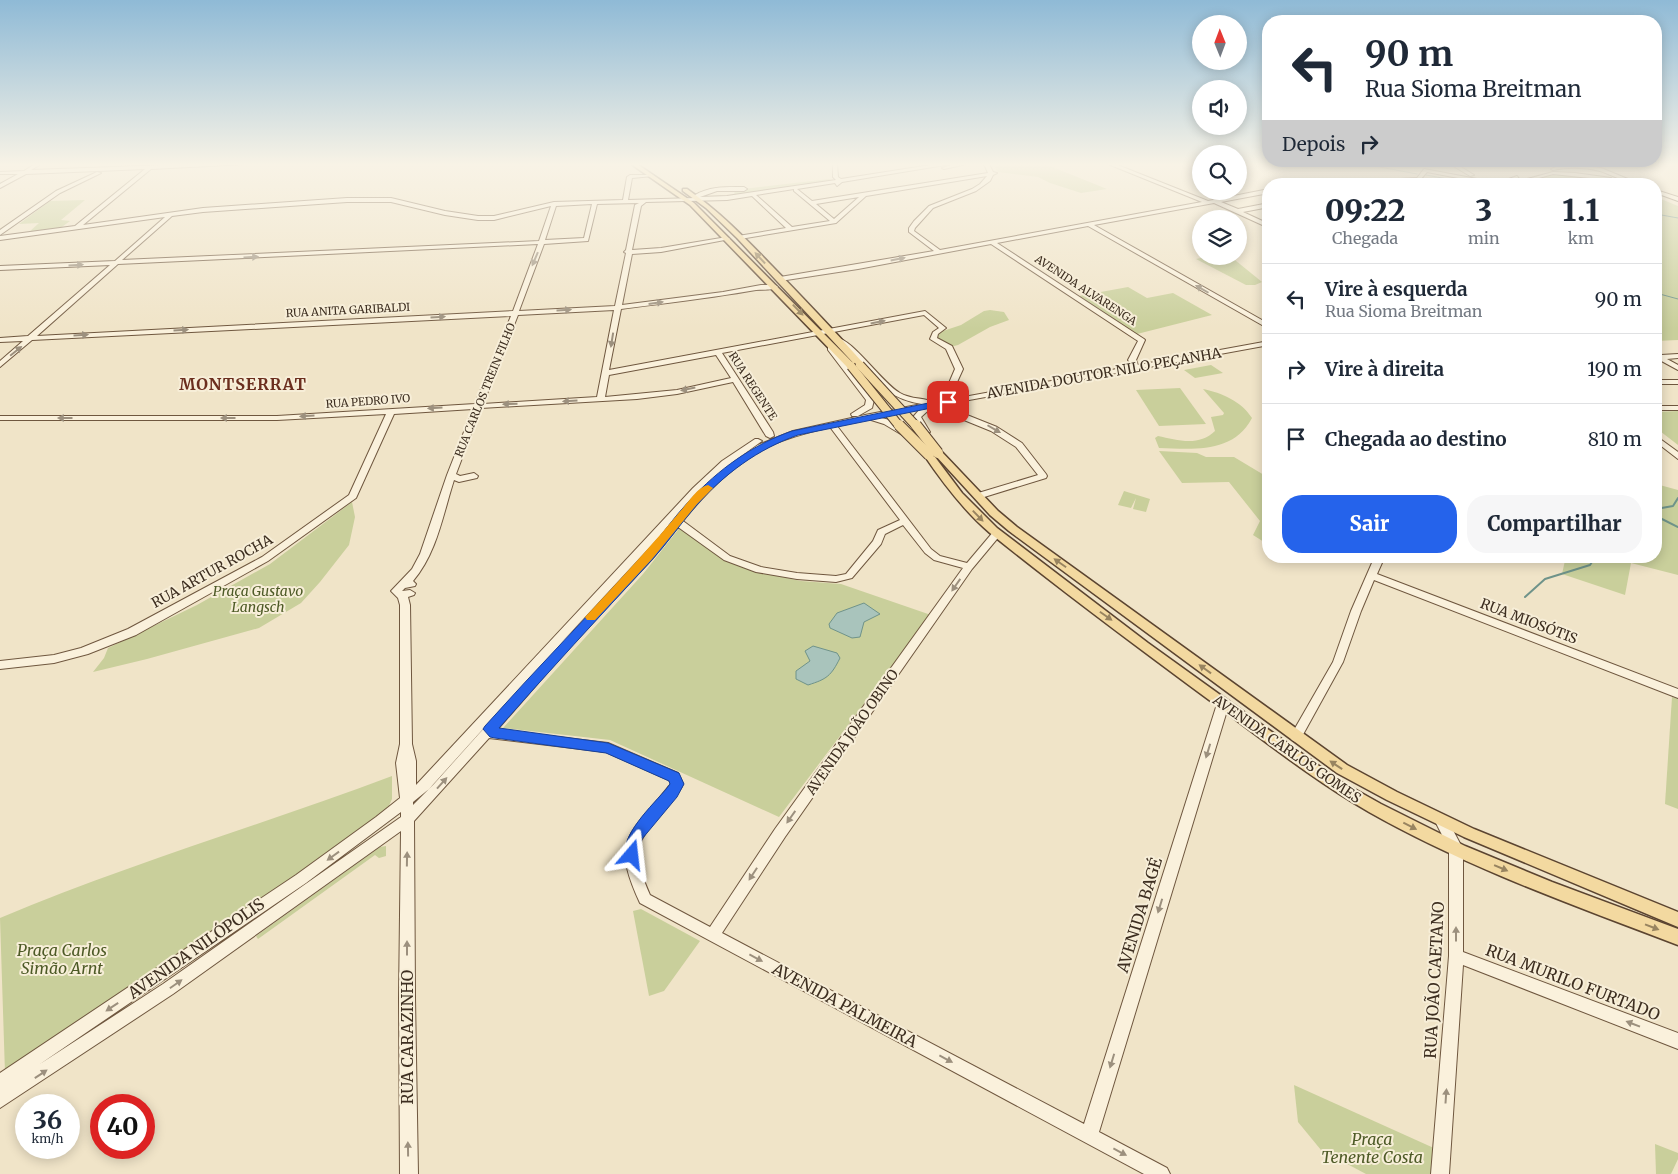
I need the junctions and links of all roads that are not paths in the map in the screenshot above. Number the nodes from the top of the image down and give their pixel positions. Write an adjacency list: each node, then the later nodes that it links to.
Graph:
1 (20, 219): 19 (street)
2 (88, 219): 17 (street)
3 (137, 219): 17 (street)
4 (166, 219): 27 (street)
5 (549, 219): 24 (street, RUA CARLOS TREIN FILHO)
6 (591, 219): 24 (street)
7 (635, 219): 26 (street)
8 (707, 219): 22 (main road, AVENIDA CARLOS GOMES)
9 (721, 219): 20 (main road, AVENIDA CARLOS GOMES)
10 (780, 219): 18 (street)
11 (830, 219): 15 (street)
12 (838, 219): 15 (street)
13 (925, 219): 25 (street)
14 (1116, 219): 16 (street)
15 (834, 222): 18 (street)
16 (1088, 224): 23 (street); 33 (street, one-way to 16)
17 (77, 228): 21 (street)
18 (792, 229): 20 (street)
19 (0, 233)
20 (740, 237): 29 (main road, AVENIDA CARLOS GOMES, one-way to 20)
21 (0, 238)
22 (728, 239): 26 (street); 30 (main road, AVENIDA CARLOS GOMES)
23 (992, 242): 25 (street); 42 (street, AVENIDA ALVARENGA)
24 (542, 243): 27 (street, one-way to 24); 32 (street, RUA CARLOS TREIN FILHO, one-way to 32)
25 (941, 251): 29 (street, one-way to 25)
26 (628, 252): 31 (street)
27 (116, 263): 28 (street, one-way to 27); 35 (street)
28 (0, 268)
29 (784, 281): 34 (main road, AVENIDA CARLOS GOMES)
30 (771, 283): 31 (street, RUA ANITA GARIBALDI, one-way to 30); 34 (main road, AVENIDA CARLOS GOMES, one-way to 34)
31 (617, 308): 32 (street, RUA ANITA GARIBALDI, one-way to 31); 53 (street, one-way to 53)
32 (516, 313): 35 (street, RUA ANITA GARIBALDI, one-way to 32); 63 (street, RUA CARLOS TREIN FILHO)
33 (1262, 323)
34 (826, 334): 36 (main road, AVENIDA CARLOS GOMES); 40 (street); 49 (main road, AVENIDA CARLOS GOMES); 58 (street, one-way to 58); 59 (street, AVENIDA CARLOS GOMES)
35 (32, 338): 37 (street, RUA ANITA GARIBALDI); 48 (street, one-way to 35)
36 (838, 339): 49 (main road, AVENIDA CARLOS GOMES); 57 (street, AVENIDA CARLOS GOMES)
37 (0, 340)
38 (1262, 342): 47 (street, AVENIDA DOUTOR NILO PEÇANHA)
39 (1262, 342): 51 (street, AVENIDA DOUTOR NILO PEÇANHA)
40 (718, 352): 53 (street); 54 (street, RUA REGENTE)
41 (1678, 352): 43 (street)
42 (1133, 353): 47 (street); 50 (street)
43 (1662, 354)
44 (1662, 355): 45 (street)
45 (1678, 356)
46 (1662, 358): 52 (street)
47 (1135, 364): 50 (street, AVENIDA DOUTOR NILO PEÇANHA); 51 (street)
48 (0, 365)
49 (856, 366): 75 (main road, AVENIDA CARLOS GOMES, bridge); 75 (main road, AVENIDA CARLOS GOMES, bridge)
50 (1123, 366): 60 (street, AVENIDA DOUTOR NILO PEÇANHA)
51 (1145, 366): 62 (street, AVENIDA DOUTOR NILO PEÇANHA)
52 (1678, 368)
53 (606, 373): 61 (street)
54 (736, 379): 61 (street, RUA PEDRO IVO, one-way to 61); 73 (street, RUA REGENTE)
55 (1662, 382): 56 (street)
56 (1678, 382)
57 (888, 389): 59 (street); 62 (street, AVENIDA CARLOS GOMES)
58 (949, 391): 60 (street); 62 (street)
59 (867, 394): 67 (street)
60 (958, 396): 62 (street, AVENIDA DOUTOR NILO PEÇANHA)
61 (600, 400): 63 (street, RUA PEDRO IVO, one-way to 63)
62 (931, 403): 67 (street, AVENIDA DOUTOR NILO PEÇANHA); 68 (street, AVENIDA DOUTOR NILO PEÇANHA); 71 (street); 82 (street, one-way to 82)
63 (479, 405): 66 (street, RUA PEDRO IVO, one-way to 66); 78 (street, RUA CARLOS TREIN FILHO)
64 (1662, 408): 65 (street)
65 (1678, 408)
66 (391, 411): 69 (street, RUA PEDRO IVO, one-way to 69); 90 (street, RUA ARTUR ROCHA)
67 (855, 414): 73 (street, AVENIDA DOUTOR NILO PEÇANHA)
68 (865, 417): 70 (street, AVENIDA DOUTOR NILO PEÇANHA); 72 (street, AVENIDA CARLOS GOMES)
69 (0, 418)
70 (832, 424): 77 (street, AVENIDA DOUTOR NILO PEÇANHA); 84 (street)
71 (922, 426): 72 (street); 81 (street, AVENIDA CARLOS GOMES)
72 (901, 430): 81 (street, AVENIDA CARLOS GOMES)
73 (771, 434): 80 (street, AVENIDA DOUTOR NILO PEÇANHA)
74 (1662, 443): 76 (street)
75 (933, 454): 81 (main road, AVENIDA CARLOS GOMES)
76 (1678, 456)
77 (726, 471): 80 (street); 85 (street, AVENIDA DOUTOR NILO PEÇANHA)
78 (452, 474): 79 (street); 95 (street, RUA CARLOS TREIN FILHO)
79 (474, 476)
80 (710, 476): 83 (street, AVENIDA DOUTOR NILO PEÇANHA)
81 (951, 476): 82 (main road, AVENIDA CARLOS GOMES); 86 (main road, AVENIDA CARLOS GOMES, one-way to 86)
82 (978, 496): 94 (main road, AVENIDA CARLOS GOMES, one-way to 82)
83 (678, 510): 85 (street); 97 (street, AVENIDA DOUTOR NILO PEÇANHA)
84 (904, 521): 85 (street); 88 (street)
85 (678, 522): 93 (street, AVENIDA DOUTOR NILO PEÇANHA)
86 (998, 533): 88 (street, AVENIDA JOÃO OBINO); 92 (main road, AVENIDA CARLOS GOMES, one-way to 92)
87 (1377, 563): 89 (street)
88 (969, 567): 106 (street, AVENIDA JOÃO OBINO, one-way to 106)
89 (1371, 575): 91 (street, RUA MIOSÓTIS); 94 (street)
90 (0, 665)
91 (1678, 694)
92 (1223, 704): 102 (main road, AVENIDA CARLOS GOMES, one-way to 102); 112 (street, AVENIDA BAGÉ, one-way to 112)
93 (491, 732): 99 (street, AVENIDA DOUTOR NILO PEÇANHA, one-way to 93); 106 (street, AVENIDA PALMEIRA)
94 (1296, 737): 101 (main road, AVENIDA CARLOS GOMES, one-way to 94)
95 (406, 744): 96 (street, RUA CARLOS TREIN FILHO); 98 (street, RUA CARLOS TREIN FILHO)
96 (411, 773): 97 (street); 98 (street, RUA CARLOS TREIN FILHO)
97 (434, 775): 98 (street, AVENIDA DOUTOR NILO PEÇANHA)
98 (407, 802): 99 (street, RUA CARLOS TREIN FILHO); 100 (street, AVENIDA NILÓPOLIS)
99 (408, 819): 100 (street); 111 (street, AVENIDA NILÓPOLIS, one-way to 99); 113 (street, RUA CARAZINHO, one-way to 99)
100 (381, 821): 110 (street, AVENIDA NILÓPOLIS, one-way to 110)
101 (1440, 821): 102 (street, RUA JOÃO CAETANO); 103 (main road, AVENIDA CARLOS GOMES)
102 (1456, 849): 107 (main road, AVENIDA CARLOS GOMES, one-way to 107); 108 (street, RUA JOÃO CAETANO, one-way to 102)
103 (1656, 909): 104 (main road, AVENIDA CARLOS GOMES); 105 (main road, AVENIDA CARLOS GOMES)
104 (1678, 915)
105 (1678, 920)
106 (713, 935): 112 (street, AVENIDA PALMEIRA, one-way to 112)
107 (1678, 937)
108 (1456, 956): 109 (street, RUA MURILO FURTADO, one-way to 108); 115 (street, RUA JOÃO CAETANO, one-way to 108)
109 (1678, 1041)
110 (0, 1082)
111 (0, 1100)
112 (1089, 1136): 114 (street, AVENIDA PALMEIRA, one-way to 114)
113 (409, 1174)
114 (1161, 1174)
115 (1440, 1174)

